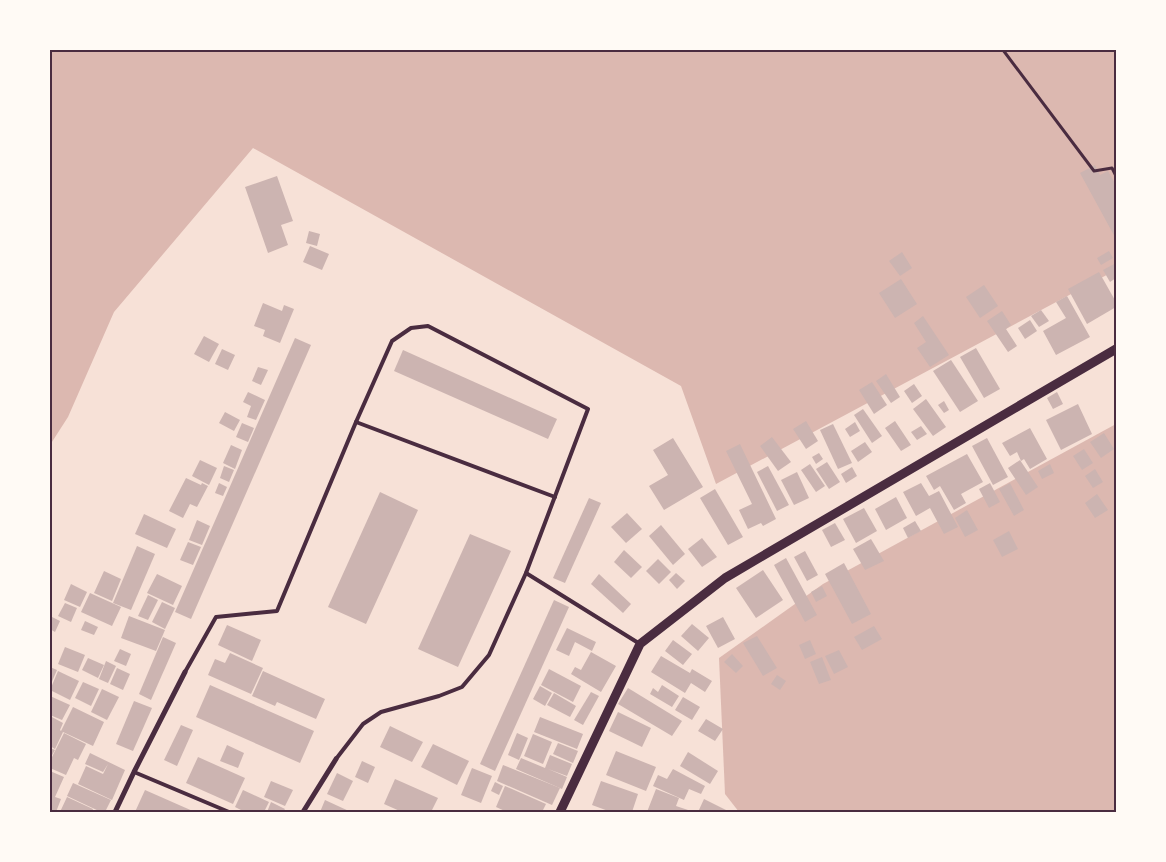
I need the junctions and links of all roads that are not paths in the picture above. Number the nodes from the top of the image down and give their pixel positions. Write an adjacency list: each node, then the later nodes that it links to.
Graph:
1 (1116, 350): 5 (street)
2 (356, 422): 3 (lane); 3 (lane); 6 (lane)
3 (555, 497): 4 (lane)
4 (526, 573): 5 (lane); 7 (lane)
5 (640, 644): 12 (street)
6 (185, 672): 8 (street)
7 (336, 759): 11 (street)
8 (134, 772): 9 (street); 10 (lane)
9 (115, 812)
10 (229, 812)
11 (303, 812)
12 (560, 812)

